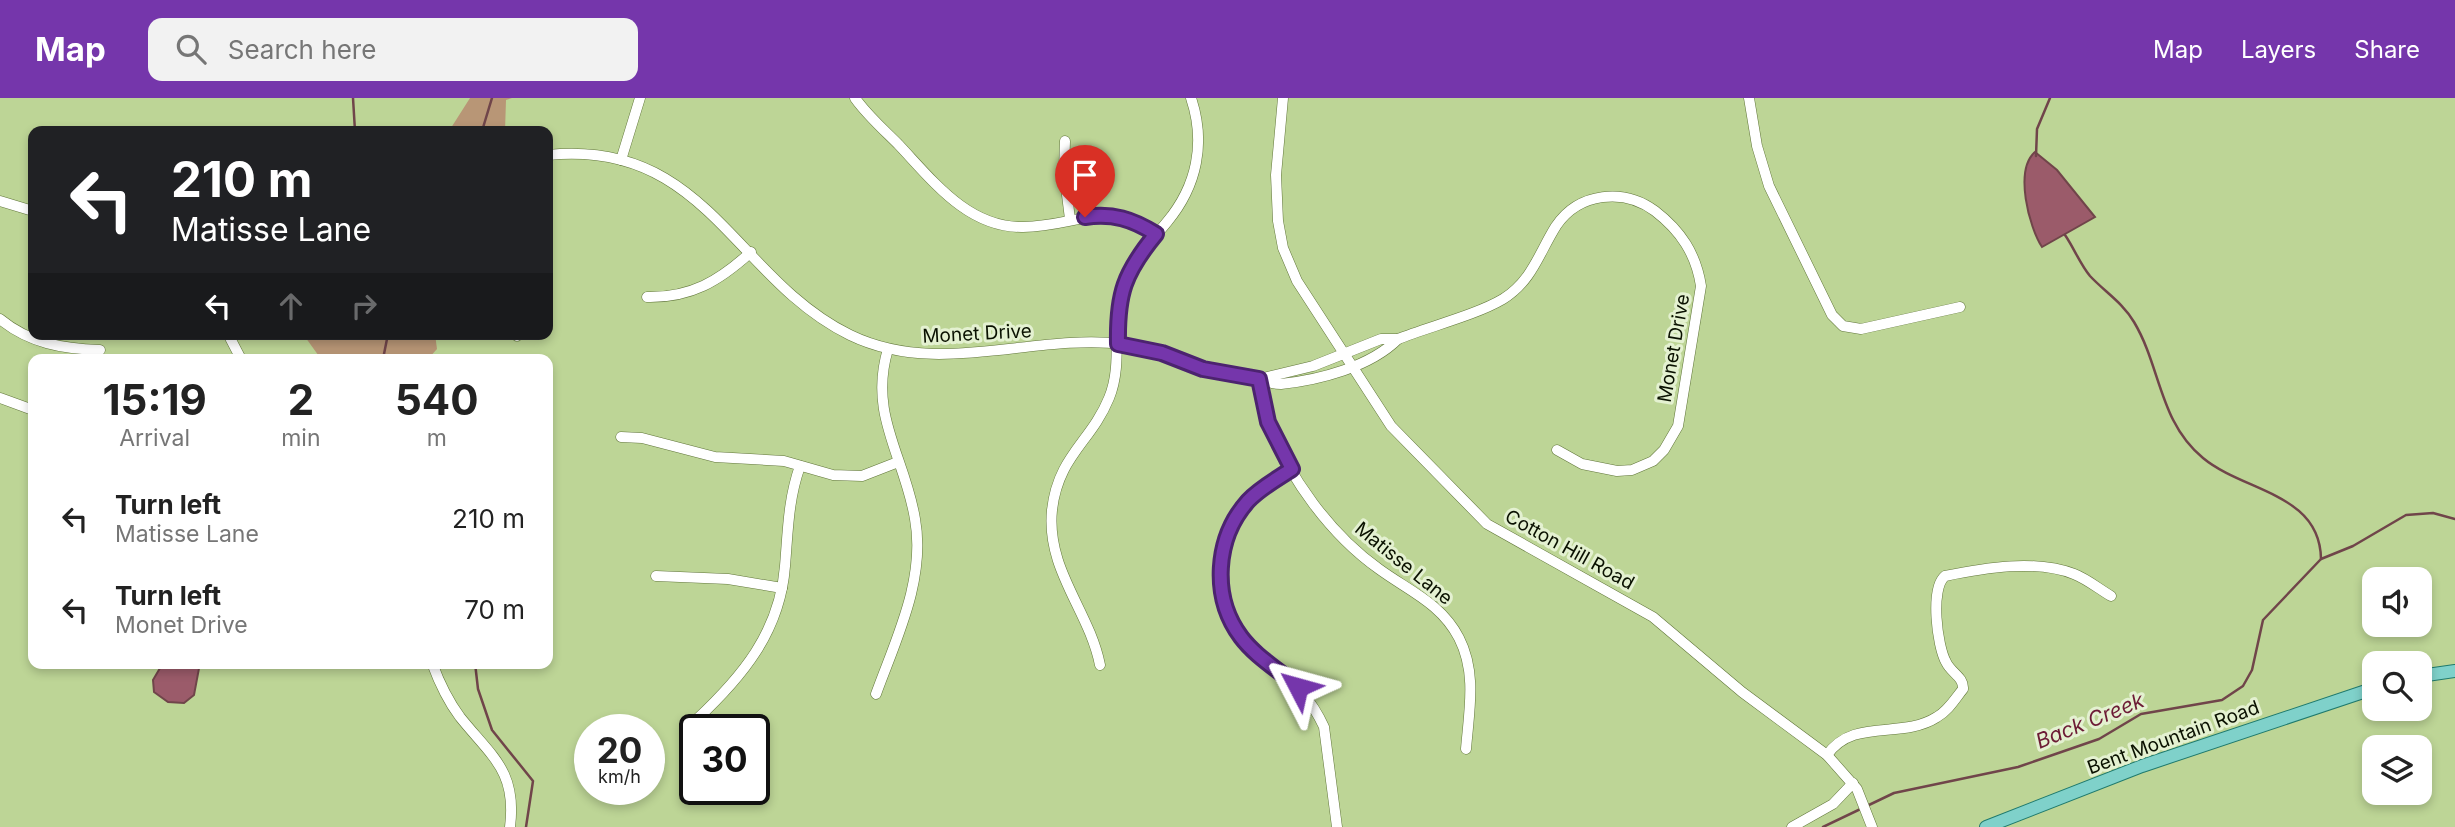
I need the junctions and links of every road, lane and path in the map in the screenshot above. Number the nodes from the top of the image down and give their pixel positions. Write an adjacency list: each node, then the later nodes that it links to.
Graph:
1 (640, 98): 8 (street)
2 (855, 98): 11 (street)
3 (1191, 98): 12 (street)
4 (1283, 98): 23 (street, Cotton Hill Road)
5 (1749, 98): 15 (street)
6 (1065, 141): 11 (street)
7 (553, 155): 8 (street, Monet Drive)
8 (621, 160): 13 (street, Monet Drive)
9 (0, 201): 10 (street)
10 (28, 209)
11 (1070, 219): 12 (street)
12 (1156, 234): 20 (street)
13 (751, 252): 14 (street); 21 (street, Monet Drive)
14 (647, 297)
15 (1961, 307)
16 (0, 319): 17 (street)
17 (28, 337)
18 (1398, 339): 23 (street, Monet Drive); 24 (street, Monet Drive); 29 (street, Monet Drive)
19 (37, 340): 22 (street)
20 (1118, 344): 21 (street, Monet Drive); 25 (street, Monet Drive); 36 (street)
21 (888, 349): 30 (street)
22 (100, 350)
23 (1342, 353): 24 (street, Cotton Hill Road); 25 (street, Monet Drive)
24 (1351, 367): 25 (street, Monet Drive); 44 (street, Cotton Hill Road)
25 (1259, 379): 32 (street, Matisse Lane)
26 (0, 398): 27 (street)
27 (28, 408)
28 (621, 437): 31 (street)
29 (1557, 450)
30 (898, 462): 31 (street); 41 (street)
31 (800, 466): 34 (street)
32 (1292, 469): 43 (street, Matisse Lane); 47 (street)
33 (656, 576): 34 (street)
34 (782, 588): 42 (street)
35 (2111, 596): 44 (street)
36 (1100, 665)
37 (435, 669): 46 (street)
38 (2455, 671): 39 (main road)
39 (2432, 674)
40 (2362, 692): 50 (main road, Bent Mountain Road)
41 (876, 694)
42 (702, 714)
43 (1466, 748)
44 (1828, 755): 45 (street, Cotton Hill Road)
45 (1853, 783): 48 (street); 49 (street, Cotton Hill Road)
46 (510, 827)
47 (1337, 827)
48 (1793, 827)
49 (1872, 827)
50 (1986, 827)

